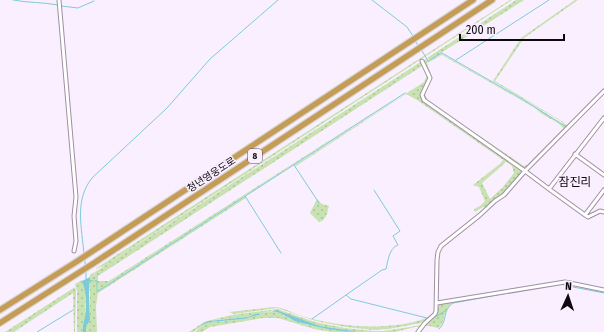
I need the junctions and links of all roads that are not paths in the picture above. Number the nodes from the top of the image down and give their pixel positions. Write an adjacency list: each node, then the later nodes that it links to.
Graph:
1 (59, 0): 14 (street)
2 (473, 0): 17 (highway, 청년영웅도로 / 8)
3 (492, 0): 18 (highway, 청년영웅도로 / 8)
4 (422, 60): 8 (street)
5 (604, 91): 8 (street)
6 (604, 118): 7 (street)
7 (575, 154): 9 (street); 10 (street)
8 (525, 171): 10 (street); 16 (street)
9 (604, 175)
10 (549, 189): 13 (street)
11 (604, 190): 13 (street)
12 (604, 212): 13 (street)
13 (585, 215)
14 (74, 251)
15 (604, 290): 16 (street)
16 (437, 303): 19 (street)
17 (0, 310)
18 (0, 323)
19 (419, 331)

